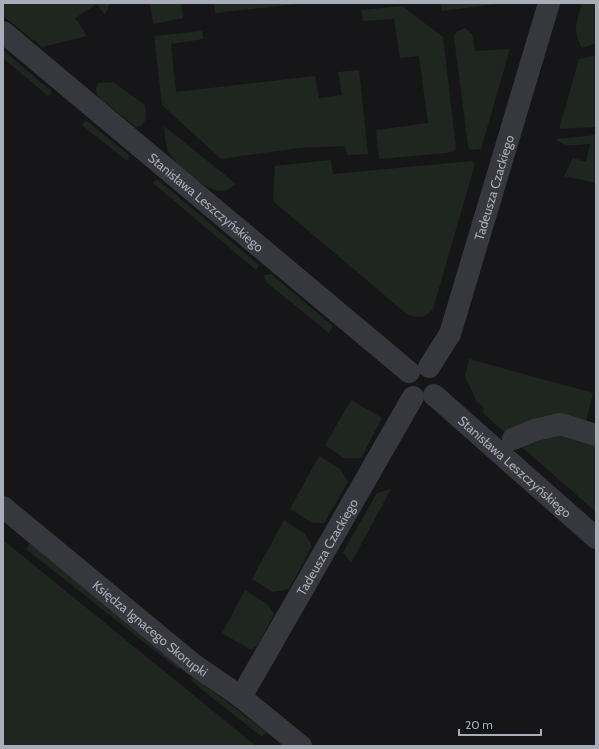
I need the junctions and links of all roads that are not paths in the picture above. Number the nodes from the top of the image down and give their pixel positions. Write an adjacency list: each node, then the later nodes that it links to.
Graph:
1 (549, 3): 3 (street, Tadeusza Czackiego)
2 (3, 32): 3 (street, Stanisława Leszczyńskiego)
3 (419, 370): 4 (street, Stanisława Leszczyńskiego); 4 (street, Stanisława Leszczyńskiego)
4 (423, 396): 8 (street, Stanisława Leszczyńskiego); 9 (street, Tadeusza Czackiego)
5 (596, 435): 6 (street)
6 (513, 439)
7 (3, 507): 9 (street, Księdza Ignacego Skorupki)
8 (596, 538)
9 (241, 697): 10 (street, Księdza Ignacego Skorupki)
10 (301, 746)

